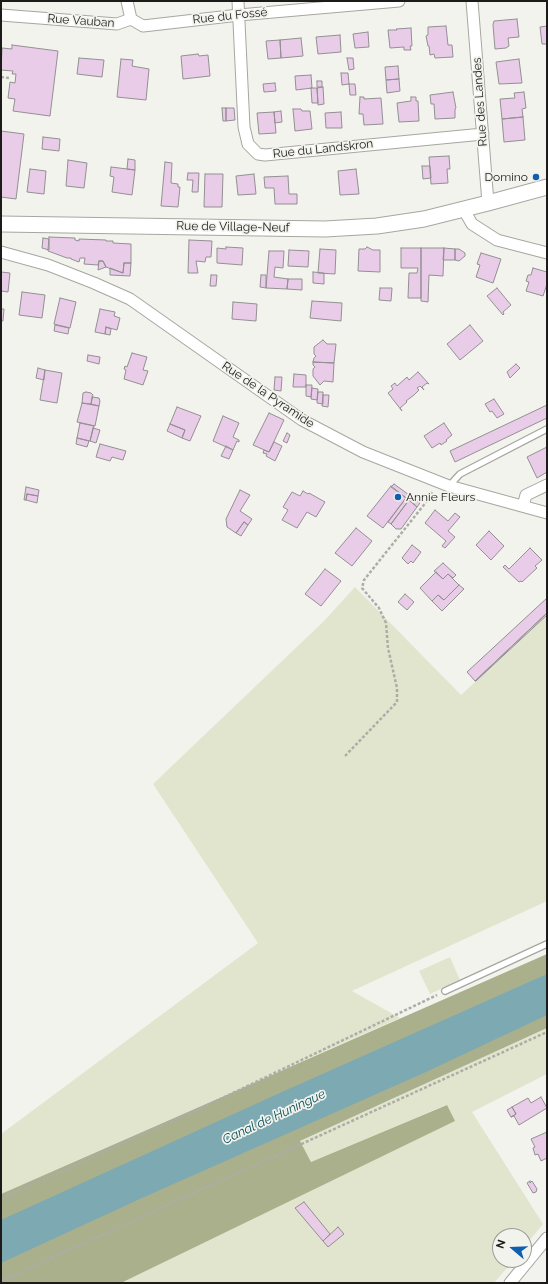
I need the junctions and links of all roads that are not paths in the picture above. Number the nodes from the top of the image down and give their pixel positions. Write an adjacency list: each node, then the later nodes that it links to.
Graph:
1 (127, 1): 8 (street)
2 (238, 1): 7 (street)
3 (398, 1): 5 (street, Rue du Fossé)
4 (472, 1): 10 (street, Rue des Landes)
5 (353, 3): 7 (street, Rue du Fossé)
6 (1, 15): 8 (street, Rue Vauban)
7 (239, 15): 9 (street, Rue du Fossé); 10 (street, Rue du Landskron)
8 (131, 19): 9 (street, Rue Vauban)
9 (158, 24)
10 (482, 134): 12 (street, Rue des Landes)
11 (547, 187): 12 (street, Rue de Village-Neuf)
12 (488, 204): 13 (street, Rue de Village-Neuf)
13 (464, 210): 14 (street, Rue de Village-Neuf); 16 (street)
14 (1, 224)
15 (1, 252): 18 (street, Rue de la Pyramide)
16 (547, 253)
17 (547, 429): 18 (lane)
18 (444, 484): 20 (street, Rue de la Pyramide)
19 (547, 485): 20 (street)
20 (523, 506): 21 (street, Rue de la Pyramide)
21 (547, 513)
22 (547, 944): 23 (lane)
23 (445, 991)
24 (547, 1238): 25 (street)
25 (510, 1283)

